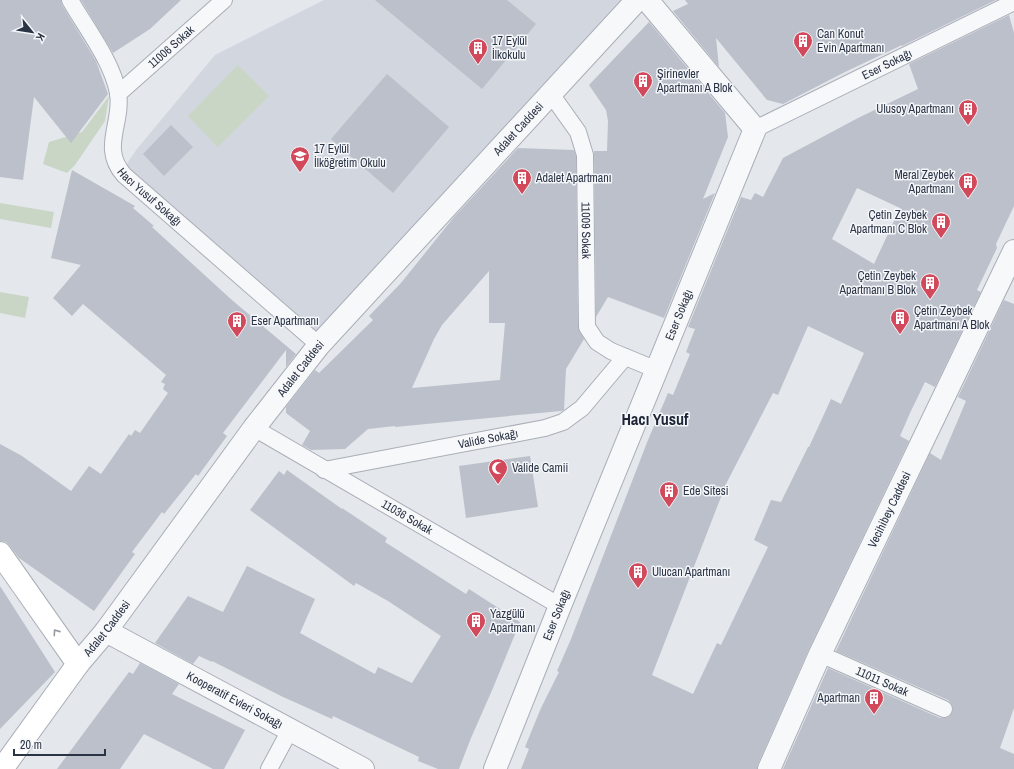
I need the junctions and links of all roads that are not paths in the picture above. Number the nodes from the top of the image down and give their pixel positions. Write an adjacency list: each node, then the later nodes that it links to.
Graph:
1 (70, 0): 6 (lane, Hacı Yusuf Sokağı)
2 (224, 0): 6 (lane, 11006 Sokak)
3 (637, 0): 7 (street, Adalet Caddesi)
4 (647, 0): 8 (street)
5 (1014, 2): 8 (lane, Eser Sokağı)
6 (118, 94): 10 (lane, Hacı Yusuf Sokağı)
7 (551, 94): 10 (street, Adalet Caddesi); 11 (lane, 11009 Sokak)
8 (755, 129): 12 (street, Eser Sokağı)
9 (1014, 251): 18 (street, Vecihibey Caddesi)
10 (319, 345): 13 (street, Adalet Caddesi)
11 (626, 357): 12 (lane, 11009 Sokak); 14 (lane, Valide Sokağı)
12 (657, 370): 16 (street, Eser Sokağı)
13 (254, 428): 14 (lane, 11036 Sokak); 17 (street, Adalet Caddesi)
14 (324, 470): 16 (lane, 11036 Sokak)
15 (0, 553): 19 (main road, one-way to 15)
16 (560, 606): 25 (street, Eser Sokağı)
17 (106, 631): 19 (street, Adalet Caddesi); 21 (street, Kooperatif Evleri Sokağı)
18 (820, 654): 20 (lane, 11011 Sokak); 26 (street, Vecihibey Caddesi)
19 (78, 664): 22 (main road, Adalet Caddesi)
20 (944, 709)
21 (290, 730): 23 (lane); 24 (street, Kooperatif Evleri Sokağı)
22 (2, 769)
23 (269, 769)
24 (363, 769)
25 (495, 769)
26 (768, 769)

